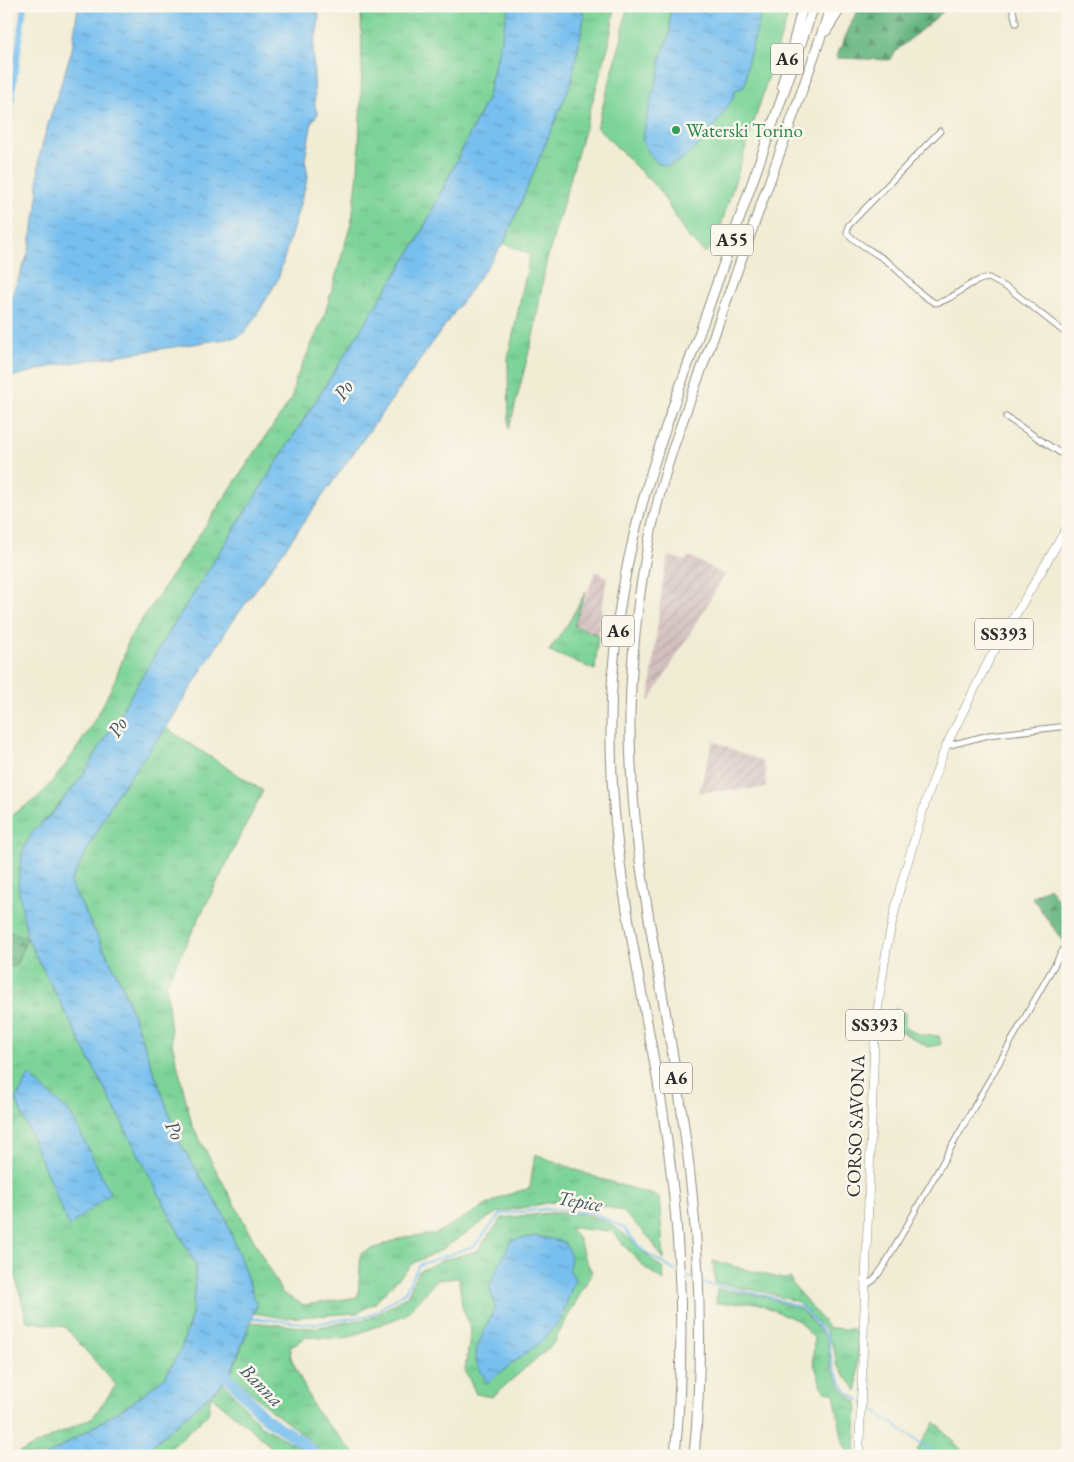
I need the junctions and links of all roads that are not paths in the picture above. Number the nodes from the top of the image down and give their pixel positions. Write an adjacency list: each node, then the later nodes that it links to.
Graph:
1 (803, 6): 8 (highway, A6)
2 (814, 6): 8 (highway, A55)
3 (831, 6): 7 (highway, A55)
4 (842, 6): 7 (highway)
5 (1012, 6): 6 (street)
6 (1016, 23)
7 (820, 40): 12 (highway, A55)
8 (776, 113): 11 (highway, A55)
9 (940, 131): 10 (street)
10 (1068, 335)
11 (688, 366): 22 (highway, A6)
12 (701, 372): 23 (highway, A6)
13 (1006, 417): 14 (street)
14 (1068, 458)
15 (1068, 526): 16 (main road, CORSO SAVONA / SS393)
16 (1058, 542): 17 (street); 19 (main road, CORSO SAVONA / SS393)
17 (1068, 546)
18 (1068, 726): 19 (street)
19 (946, 746): 21 (main road, CORSO SAVONA / SS393)
20 (1068, 941): 21 (street)
21 (864, 1286): 24 (main road, CORSO SAVONA / SS393)
22 (675, 1456)
23 (694, 1456)
24 (859, 1456)

